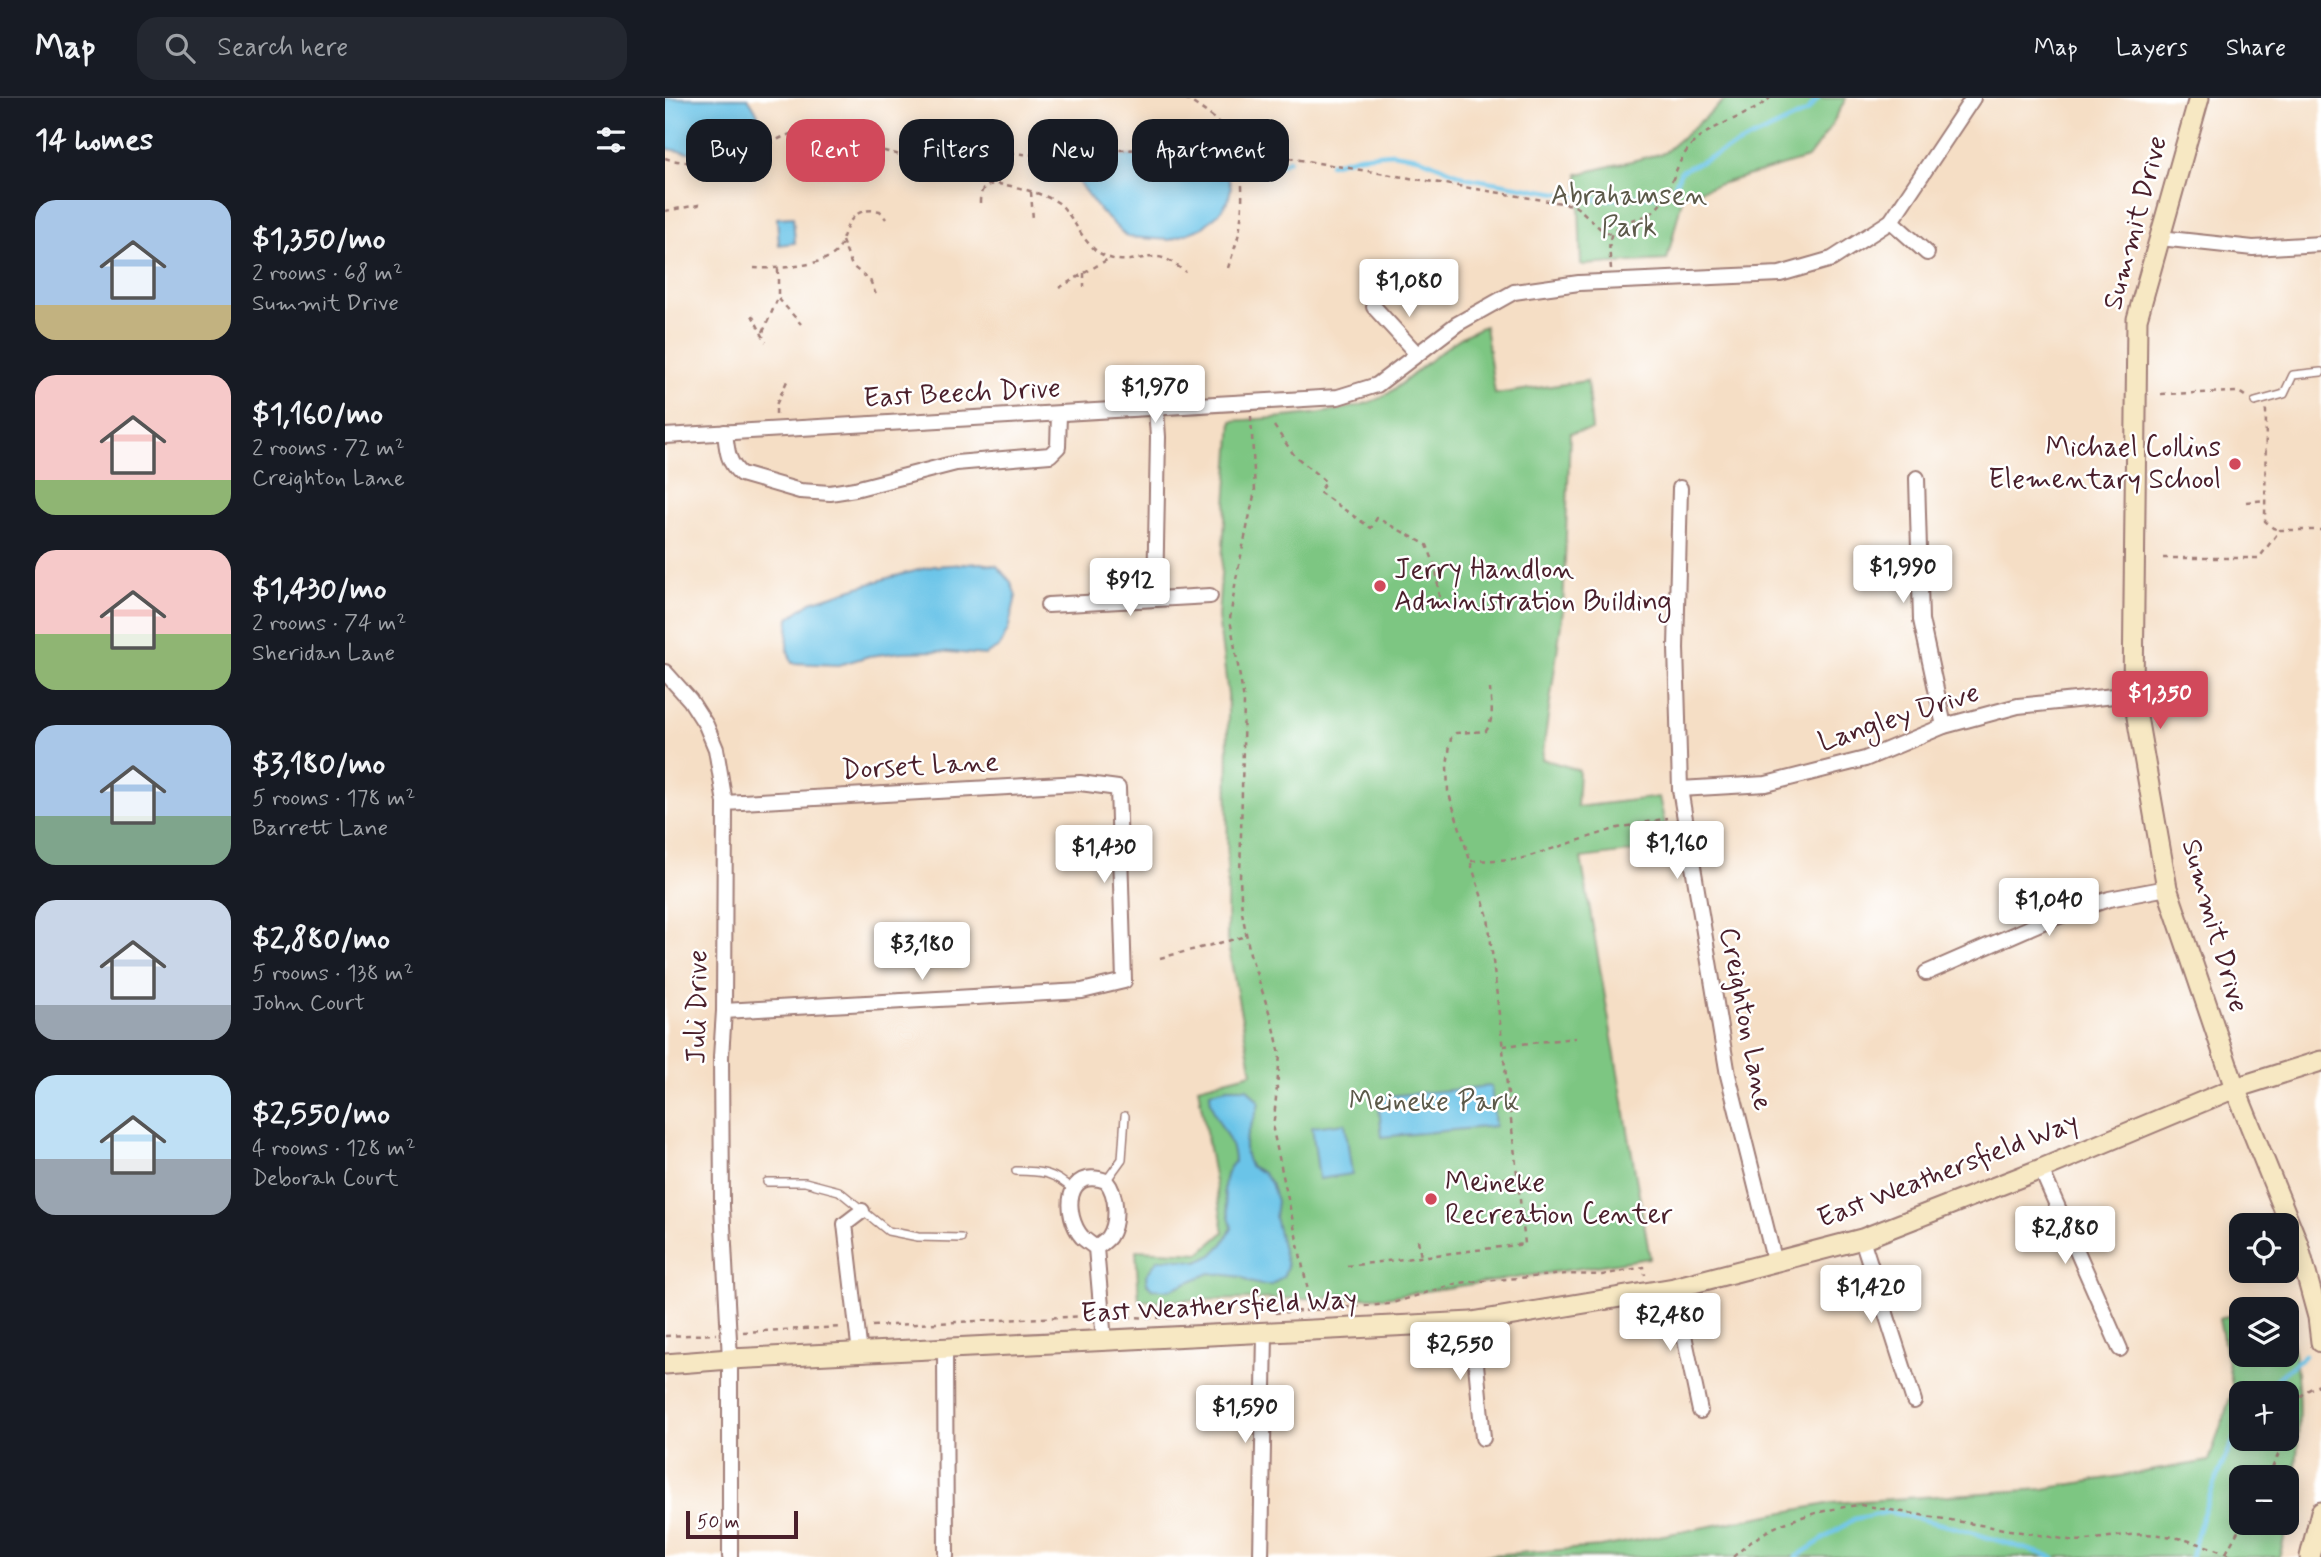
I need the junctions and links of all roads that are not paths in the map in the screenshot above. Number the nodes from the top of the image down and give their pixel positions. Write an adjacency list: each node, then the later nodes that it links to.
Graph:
1 (1973, 98): 3 (street, East Beech Drive)
2 (2199, 98): 4 (street, Summit Drive)
3 (1891, 221): 6 (street); 8 (street, East Beech Drive)
4 (2159, 238): 5 (street); 21 (street, Summit Drive)
5 (2321, 244)
6 (1927, 253)
7 (1374, 307): 8 (street)
8 (1417, 355): 11 (street, East Beech Drive)
9 (2321, 372): 10 (lane)
10 (2255, 402)
11 (1156, 408): 12 (street, East Beech Drive); 18 (street)
12 (1059, 414): 13 (street, East Beech Drive); 13 (street)
13 (725, 432): 14 (street, East Beech Drive)
14 (665, 436)
15 (1917, 478): 22 (street)
16 (1680, 488): 23 (street, Creighton Lane)
17 (1210, 596): 18 (street)
18 (1156, 599): 19 (street)
19 (1048, 605)
20 (665, 672): 24 (street, Juli Drive)
21 (2133, 694): 22 (street, Langley Drive); 25 (street, Summit Drive)
22 (1944, 726): 23 (street, Langley Drive)
23 (1680, 789): 40 (street, Creighton Lane)
24 (725, 803): 27 (street, Juli Drive); 27 (street, Dorset Lane)
25 (2167, 888): 26 (street); 29 (street, Summit Drive)
26 (1926, 973)
27 (724, 1011): 49 (street, Juli Drive)
28 (2321, 1061): 29 (street, East Weathersfield Way)
29 (2235, 1088): 31 (street, East Weathersfield Way); 45 (street, Summit Drive)
30 (1125, 1116): 33 (lane)
31 (2041, 1169): 38 (street, East Weathersfield Way); 47 (street)
32 (1016, 1171): 35 (lane)
33 (1106, 1181): 35 (street); 39 (street)
34 (767, 1182): 36 (lane)
35 (1073, 1190): 39 (street)
36 (863, 1211): 37 (lane); 48 (street)
37 (961, 1238)
38 (1862, 1239): 40 (street, East Weathersfield Way); 51 (street)
39 (1096, 1248): 44 (street)
40 (1775, 1263): 41 (street, East Weathersfield Way)
41 (1674, 1288): 42 (street, East Weathersfield Way); 52 (street)
42 (1472, 1322): 43 (street, East Weathersfield Way); 53 (street)
43 (1265, 1334): 44 (street, East Weathersfield Way); 57 (street)
44 (1104, 1341): 46 (street, East Weathersfield Way)
45 (2321, 1342)
46 (944, 1349): 48 (street, East Weathersfield Way); 56 (street)
47 (2120, 1349)
48 (860, 1353): 49 (street, East Weathersfield Way)
49 (730, 1359): 50 (street, East Weathersfield Way); 55 (street, Juli Drive)
50 (665, 1364)
51 (1915, 1401)
52 (1700, 1411)
53 (1483, 1438)
54 (2321, 1512): 58 (street)
55 (730, 1557)
56 (946, 1557)
57 (1261, 1557)
58 (2310, 1557)

